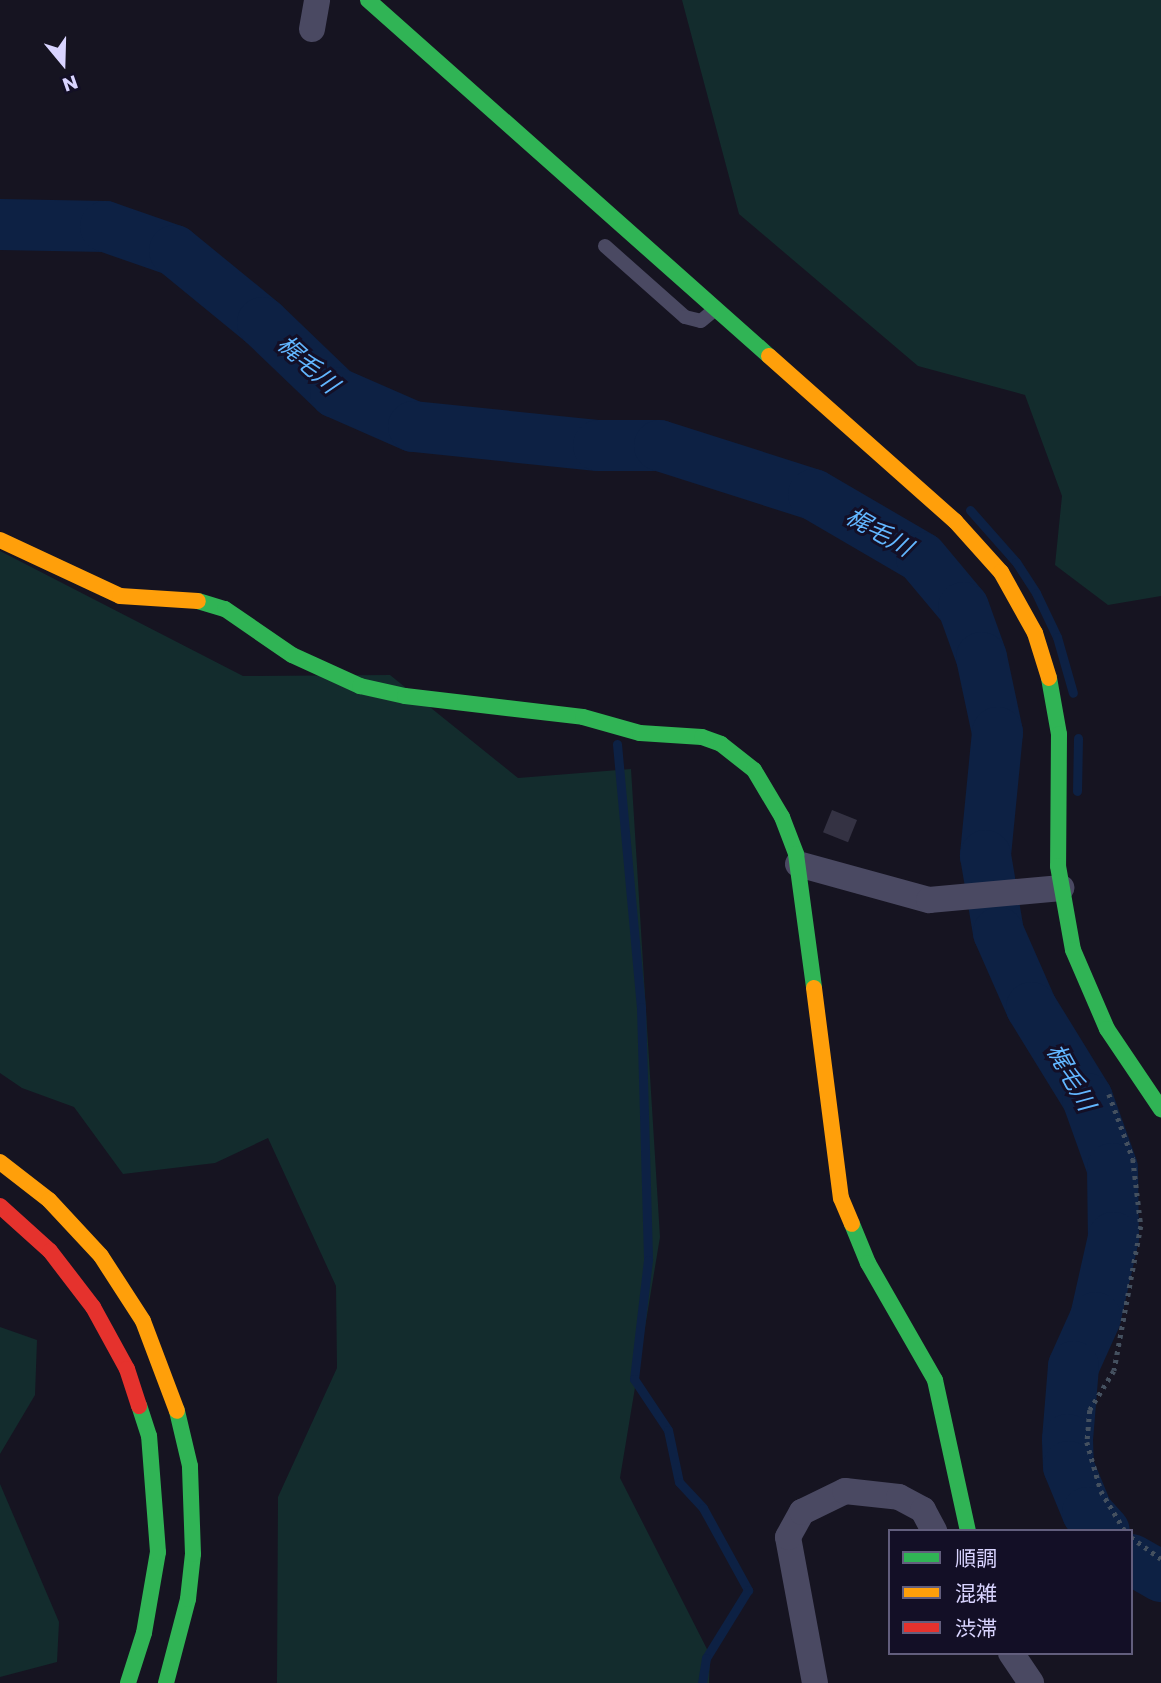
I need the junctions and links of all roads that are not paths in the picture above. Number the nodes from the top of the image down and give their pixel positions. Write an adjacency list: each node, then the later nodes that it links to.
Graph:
1 (317, 0): 3 (street)
2 (368, 0): 5 (street)
3 (312, 29)
4 (605, 246): 5 (lane)
5 (715, 309): 8 (street)
6 (0, 540): 7 (street)
7 (798, 864): 8 (street); 13 (street)
8 (1061, 888): 9 (street)
9 (1161, 1109)
10 (0, 1162): 16 (street)
11 (0, 1206): 15 (street)
12 (933, 1529): 17 (street)
13 (968, 1529)
14 (1012, 1655): 18 (street)
15 (128, 1683)
16 (166, 1683)
17 (815, 1683)
18 (1031, 1683)

